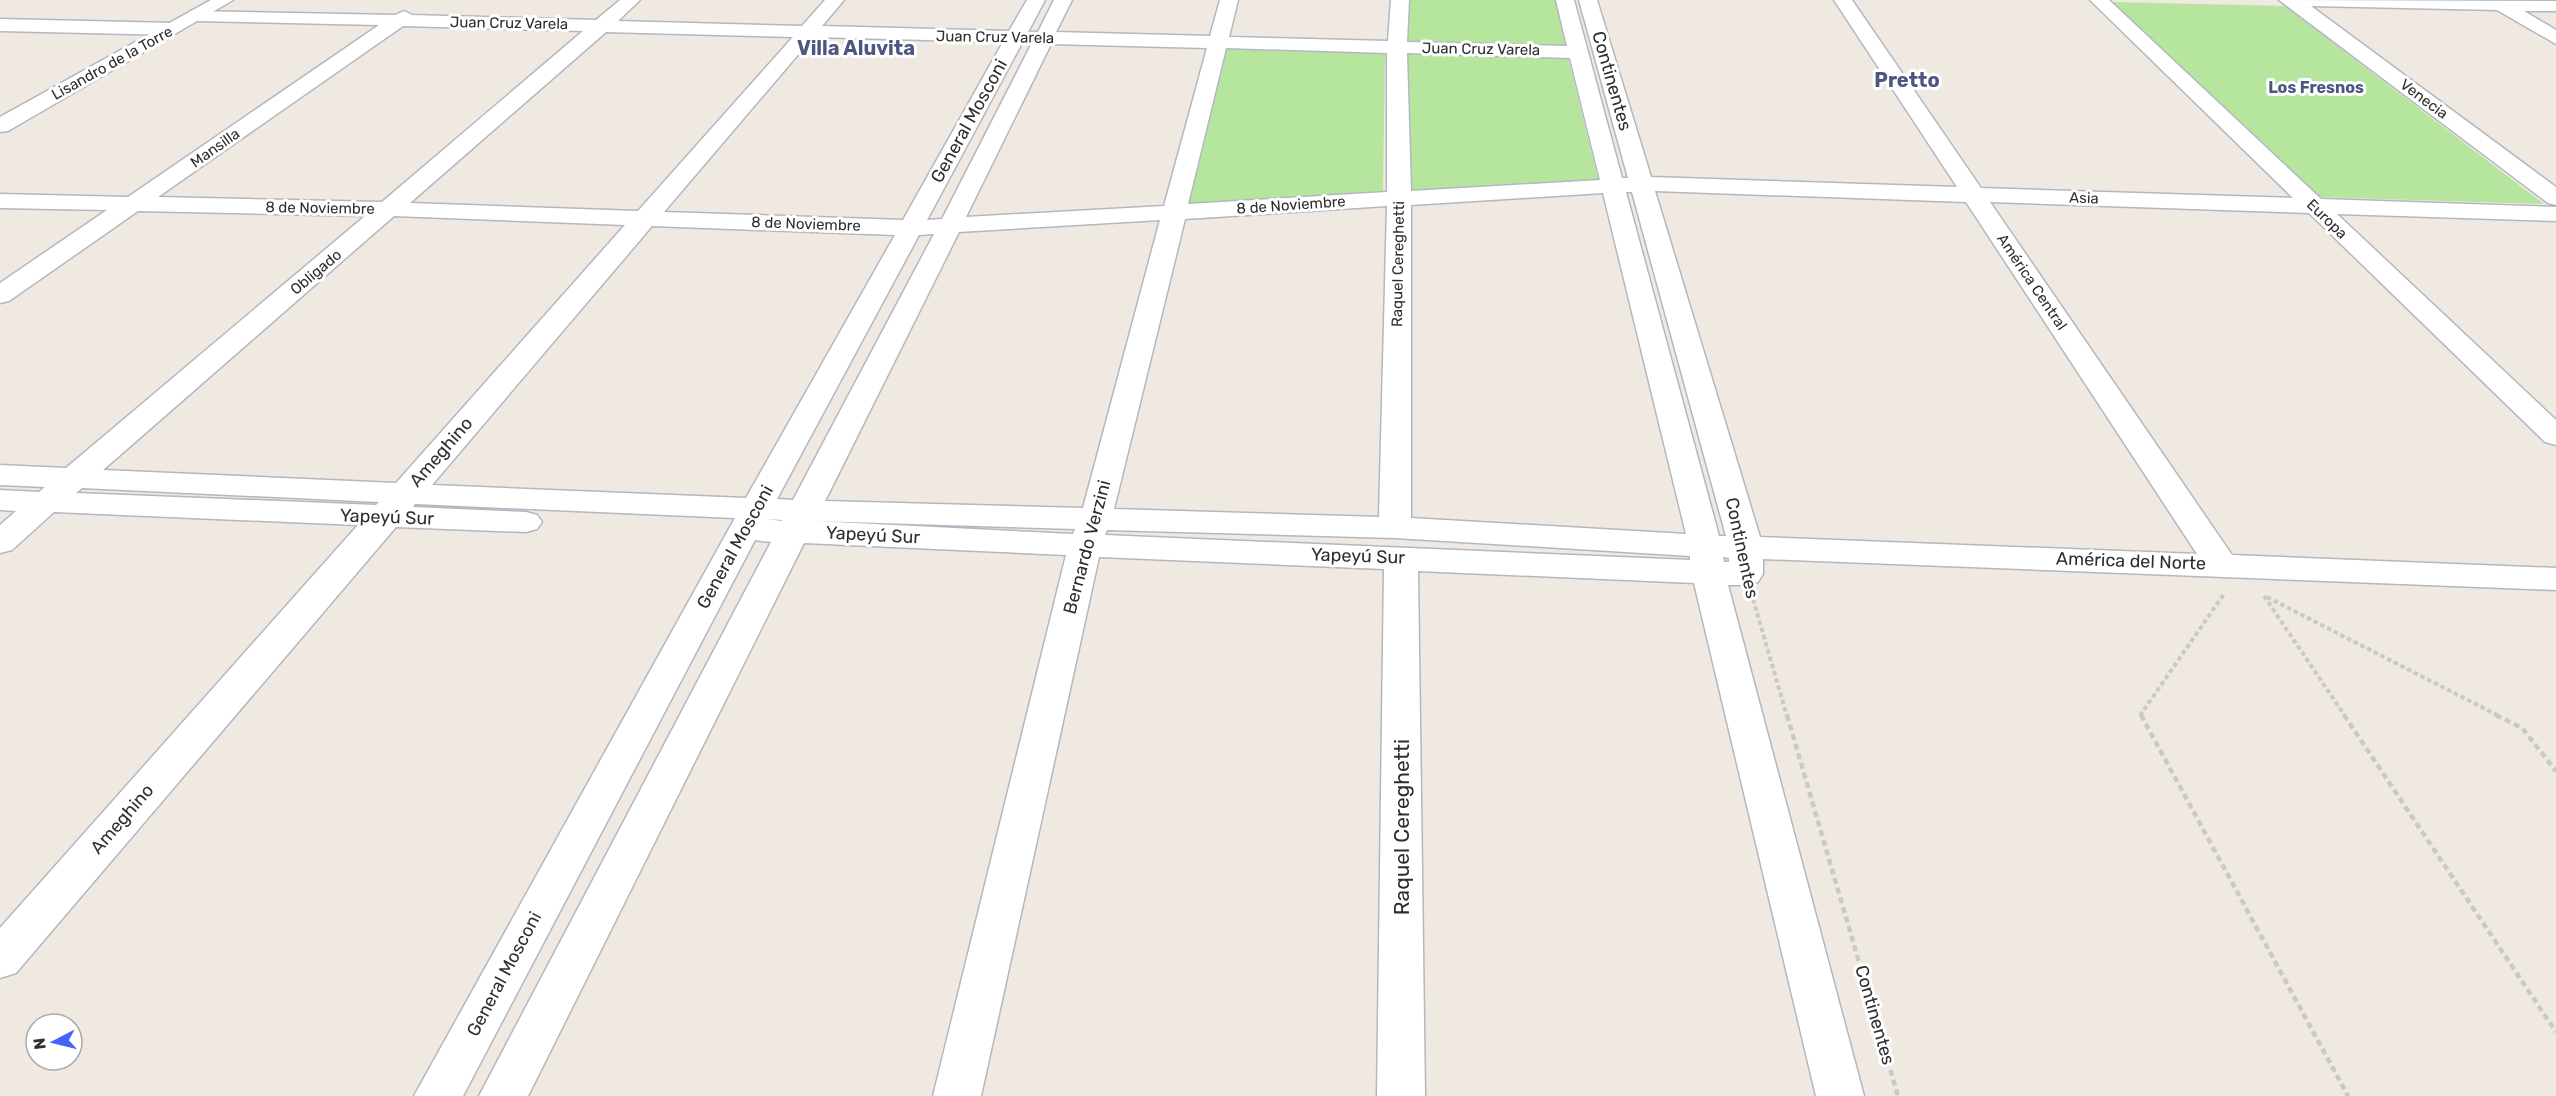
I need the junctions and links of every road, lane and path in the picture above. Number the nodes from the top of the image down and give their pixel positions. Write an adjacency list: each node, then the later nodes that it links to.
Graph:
1 (224, 0): 17 (street, Lisandro de la Torre)
2 (429, 0): 18 (street, Mansilla)
3 (631, 0): 20 (street, Obligado)
4 (835, 0): 22 (street, Ameghino)
5 (1036, 0): 23 (street, General Mosconi)
6 (1063, 0): 23 (street, General Mosconi)
7 (1229, 0): 25 (street, Bernardo Verzini)
8 (1400, 0): 26 (street, Raquel Cereghetti)
9 (1565, 0): 27 (street, Continentes)
10 (1588, 0): 29 (street, Continentes)
11 (1843, 0): 31 (street, América Central)
12 (2099, 0): 36 (street, Europa)
13 (2271, 0): 14 (street)
14 (2291, 0): 15 (street); 33 (street, Venecia)
15 (2497, 2): 16 (street); 24 (street)
16 (2556, 6)
17 (197, 15): 18 (street, Juan Cruz Varela); 21 (street, Lisandro de la Torre)
18 (398, 21): 20 (street, Juan Cruz Varela); 35 (street, Mansilla)
19 (0, 25): 21 (street)
20 (601, 25): 22 (street, Juan Cruz Varela); 37 (street, Obligado)
21 (173, 29): 28 (street, Lisandro de la Torre)
22 (808, 32): 23 (street, Juan Cruz Varela); 40 (street, Ameghino)
23 (1029, 38): 25 (street, Juan Cruz Varela); 41 (street, General Mosconi); 42 (street, General Mosconi)
24 (2556, 38)
25 (1218, 42): 26 (street, Juan Cruz Varela); 38 (street, Bernardo Verzini)
26 (1397, 47): 27 (street, Juan Cruz Varela); 32 (street, Raquel Cereghetti)
27 (1576, 52): 30 (street, Continentes)
28 (0, 126)
29 (1642, 184): 30 (street, Asia); 31 (street, Asia); 55 (street, Continentes)
30 (1611, 186): 32 (street, 8 de Noviembre); 55 (street, Continentes)
31 (1974, 195): 36 (street, Asia); 56 (street, América Central)
32 (1399, 198): 38 (street, 8 de Noviembre); 54 (street, Raquel Cereghetti)
33 (2556, 198)
34 (0, 201): 35 (street, 8 de Noviembre)
35 (135, 204): 37 (street, 8 de Noviembre); 43 (street, Mansilla)
36 (2313, 205): 39 (street, Asia); 44 (street, Europa)
37 (390, 209): 40 (street, 8 de Noviembre); 46 (street, Obligado)
38 (1174, 213): 41 (street, 8 de Noviembre); 52 (street, Bernardo Verzini)
39 (2556, 214)
40 (645, 217): 42 (street, 8 de Noviembre); 49 (street, Ameghino)
41 (950, 226): 42 (street, 8 de Noviembre); 51 (street, General Mosconi)
42 (911, 228): 50 (street, General Mosconi)
43 (0, 295)
44 (2556, 436)
45 (0, 475): 46 (street, Yapeyú Sur)
46 (72, 479): 48 (street, Obligado); 49 (street, Yapeyú Sur)
47 (0, 500): 48 (street, Yapeyú Sur)
48 (47, 502): 49 (street, Yapeyú Sur); 53 (street, Obligado)
49 (395, 506): 50 (street, Yapeyú Sur); 59 (street, Ameghino)
50 (750, 520): 51 (street, Yapeyú Sur); 61 (street, General Mosconi)
51 (799, 520): 52 (street, Yapeyú Sur); 62 (street, General Mosconi)
52 (1090, 532): 54 (street, Yapeyú Sur); 63 (street, Bernardo Verzini)
53 (0, 542)
54 (1398, 543): 55 (street, Yapeyú Sur); 64 (street, Raquel Cereghetti)
55 (1726, 560): 56 (street, América del Norte); 65 (street); 66 (path, Continentes)
56 (2223, 579): 57 (street, América del Norte); 67 (path)
57 (2556, 579)
58 (2556, 771): 60 (path)
59 (0, 959)
60 (2556, 1032)
61 (438, 1096)
62 (503, 1096)
63 (957, 1096)
64 (1401, 1096)
65 (1840, 1096)
66 (1898, 1096)
67 (2348, 1096)

